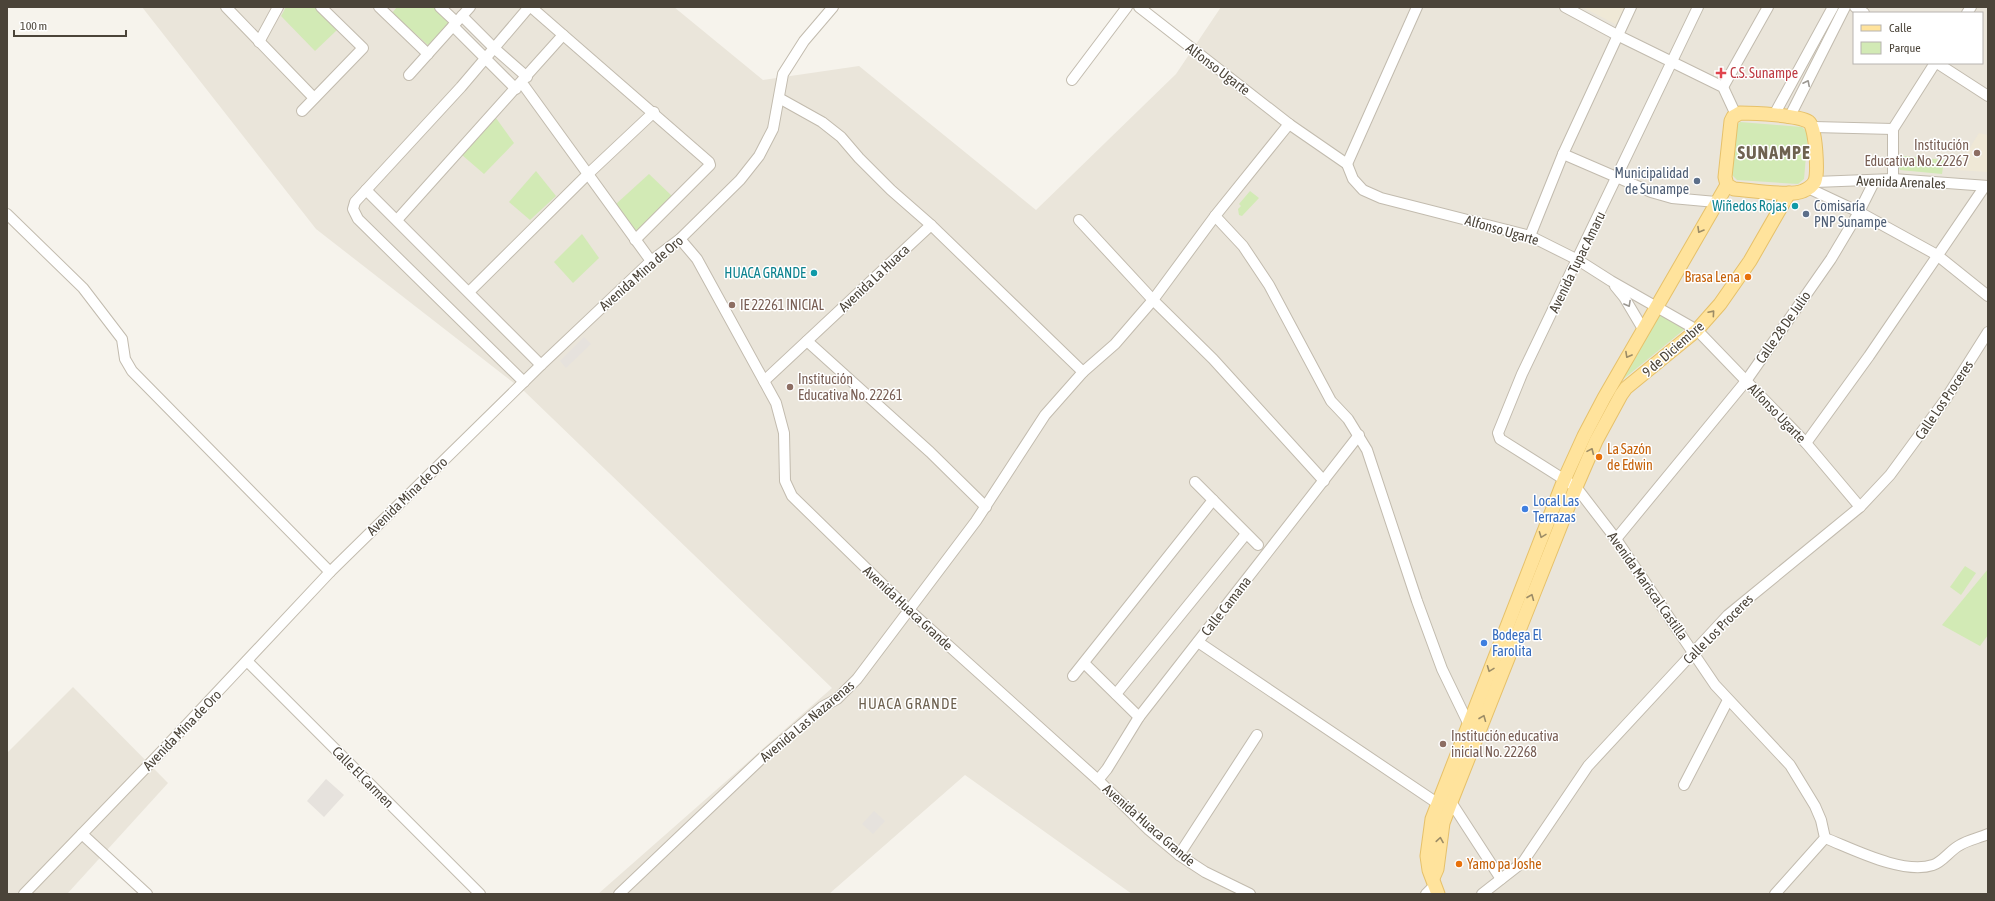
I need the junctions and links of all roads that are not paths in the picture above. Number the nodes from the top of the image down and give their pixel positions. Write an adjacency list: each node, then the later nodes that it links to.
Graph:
1 (226, 7): 21 (street)
2 (278, 7): 21 (street)
3 (321, 7): 33 (street)
4 (379, 7): 23 (street)
5 (440, 7): 18 (street)
6 (470, 7): 18 (street)
7 (530, 7): 19 (street); 22 (street)
8 (833, 7): 34 (street, Avenida Mina de Oro)
9 (1127, 7): 29 (street)
10 (1139, 7): 40 (street, Alfonso Ugarte)
11 (1417, 7): 44 (street)
12 (1566, 7): 20 (street)
13 (1631, 7): 20 (street)
14 (1698, 7): 25 (street, Avenida Tupac Amaru)
15 (1768, 7): 31 (street)
16 (1833, 7): 38 (street)
17 (1845, 7): 39 (street, one-way to 17)
18 (457, 21): 22 (street); 23 (street); 24 (street)
19 (563, 35): 30 (street); 36 (street)
20 (1617, 36): 25 (street); 43 (street)
21 (259, 42): 33 (street)
22 (494, 48): 24 (street); 30 (street)
23 (428, 54): 28 (street)
24 (485, 59): 30 (street); 52 (street)
25 (1670, 62): 31 (street); 46 (street, Avenida Tupac Amaru)
26 (1935, 64): 42 (street)
27 (1938, 64): 32 (street)
28 (409, 75)
29 (1072, 80)
30 (522, 83): 45 (street); 58 (street)
31 (1724, 87): 37 (street)
32 (1988, 96)
33 (314, 98): 35 (street)
34 (779, 98): 60 (street); 62 (street, Avenida Mina de Oro)
35 (302, 111)
36 (654, 112): 45 (street); 63 (street)
37 (1736, 115): 38 (main road); 49 (main road)
38 (1774, 115): 39 (main road)
39 (1789, 118): 41 (main road)
40 (1289, 124): 44 (street, Alfonso Ugarte); 57 (street, Avenida Las Nazarenas)
41 (1814, 127): 42 (street); 50 (main road)
42 (1893, 129): 47 (street)
43 (1563, 154): 46 (street); 61 (street)
44 (1347, 164): 61 (street, Alfonso Ugarte)
45 (588, 174): 63 (street); 68 (street)
46 (1618, 176): 54 (street); 65 (street, Avenida Tupac Amaru)
47 (1893, 179): 48 (street, Avenida Arenales); 51 (street, Avenida Arenales)
48 (1875, 180): 50 (street, Avenida Arenales); 55 (street, Calle 28 De Julio)
49 (1727, 185): 53 (main road); 54 (main road)
50 (1811, 185): 53 (main road); 55 (street)
51 (1986, 186): 64 (street)
52 (366, 190): 58 (street); 80 (street)
53 (1789, 193): 73 (main road, 9 de Diciembre, one-way to 53)
54 (1716, 202): 71 (main road, one-way to 71)
55 (1859, 212): 64 (street); 79 (street, Calle 28 De Julio)
56 (7, 214): 93 (street)
57 (1215, 216): 70 (street, Avenida Las Nazarenas); 81 (street)
58 (397, 220): 68 (street)
59 (1079, 220): 70 (street)
60 (932, 225): 75 (street, Avenida La Huaca); 77 (street)
61 (1530, 236): 65 (street, Alfonso Ugarte)
62 (680, 239): 66 (street, Avenida Mina de Oro); 78 (street, Avenida Huaca Grande)
63 (636, 240): 66 (street)
64 (1937, 255): 69 (street); 82 (street)
65 (1578, 260): 67 (street, Alfonso Ugarte); 83 (street, Avenida Tupac Amaru)
66 (651, 261): 76 (street, Avenida Mina de Oro)
67 (1612, 282): 71 (street, Alfonso Ugarte); 72 (street, one-way to 72)
68 (469, 292): 76 (street)
69 (1988, 296)
70 (1153, 300): 77 (street, Avenida Las Nazarenas); 84 (street)
71 (1656, 307): 72 (main road); 73 (street, Alfonso Ugarte)
72 (1643, 329): 83 (main road, one-way to 83)
73 (1697, 330): 79 (street, Alfonso Ugarte); 86 (main road, 9 de Diciembre, one-way to 73)
74 (1988, 332): 88 (street, Calle Los Proceres)
75 (807, 341): 78 (street, Avenida La Huaca); 89 (street)
76 (541, 365): 80 (street, Avenida Mina de Oro)
77 (1084, 372): 89 (street, Avenida Las Nazarenas)
78 (764, 381): 94 (street, Avenida Huaca Grande)
79 (1746, 381): 82 (street, Alfonso Ugarte); 91 (street, Calle 28 De Julio)
80 (524, 382): 93 (street, Avenida Mina de Oro)
81 (1359, 435): 84 (street, Calle Camana); 103 (street)
82 (1806, 443): 88 (street, Alfonso Ugarte)
83 (1564, 480): 86 (street); 103 (main road, one-way to 103)
84 (1324, 481): 95 (street, Calle Camana)
85 (1195, 482): 87 (street)
86 (1576, 487): 91 (street, Avenida Mariscal Castilla); 105 (main road, 9 de Diciembre, one-way to 86)
87 (1213, 500): 90 (street); 98 (street)
88 (1860, 506): 96 (street, Calle Los Proceres)
89 (986, 507): 94 (street, Avenida Las Nazarenas)
90 (1246, 534): 92 (street); 100 (street)
91 (1616, 539): 96 (street, Avenida Mariscal Castilla)
92 (1258, 545)
93 (330, 572): 97 (street, Avenida Mina de Oro)
94 (909, 610): 106 (street, Avenida Huaca Grande); 119 (street, Avenida Las Nazarenas)
95 (1198, 642): 102 (street, Calle Camana); 109 (street)
96 (1694, 653): 101 (street, Avenida Mariscal Castilla); 114 (street, Calle Los Proceres)
97 (247, 661): 110 (street, Avenida Mina de Oro); 118 (street, Calle El Carmen)
98 (1084, 663): 99 (street); 100 (street)
99 (1073, 676)
100 (1116, 694): 102 (street)
101 (1728, 700): 107 (street); 112 (street, Avenida Mariscal Castilla)
102 (1139, 717): 106 (street, Calle Camana)
103 (1468, 725): 105 (street); 109 (main road)
104 (1257, 735): 113 (street)
105 (1476, 736): 108 (main road, 9 de Diciembre)
106 (1098, 780): 113 (street, Avenida Huaca Grande)
107 (1684, 785)
108 (1451, 802): 114 (street); 115 (main road, 9 de Diciembre, one-way to 108)
109 (1437, 803): 115 (main road)
110 (82, 834): 116 (street, Avenida Mina de Oro); 117 (street)
111 (1988, 834): 112 (street)
112 (1825, 838): 123 (street)
113 (1179, 855): 120 (street, Avenida Huaca Grande)
114 (1501, 879): 122 (street, Calle Los Proceres)
115 (1435, 886): 121 (street)
116 (24, 894)
117 (146, 894)
118 (480, 894)
119 (619, 894)
120 (1250, 894)
121 (1426, 894)
122 (1482, 894)
123 (1775, 894)

